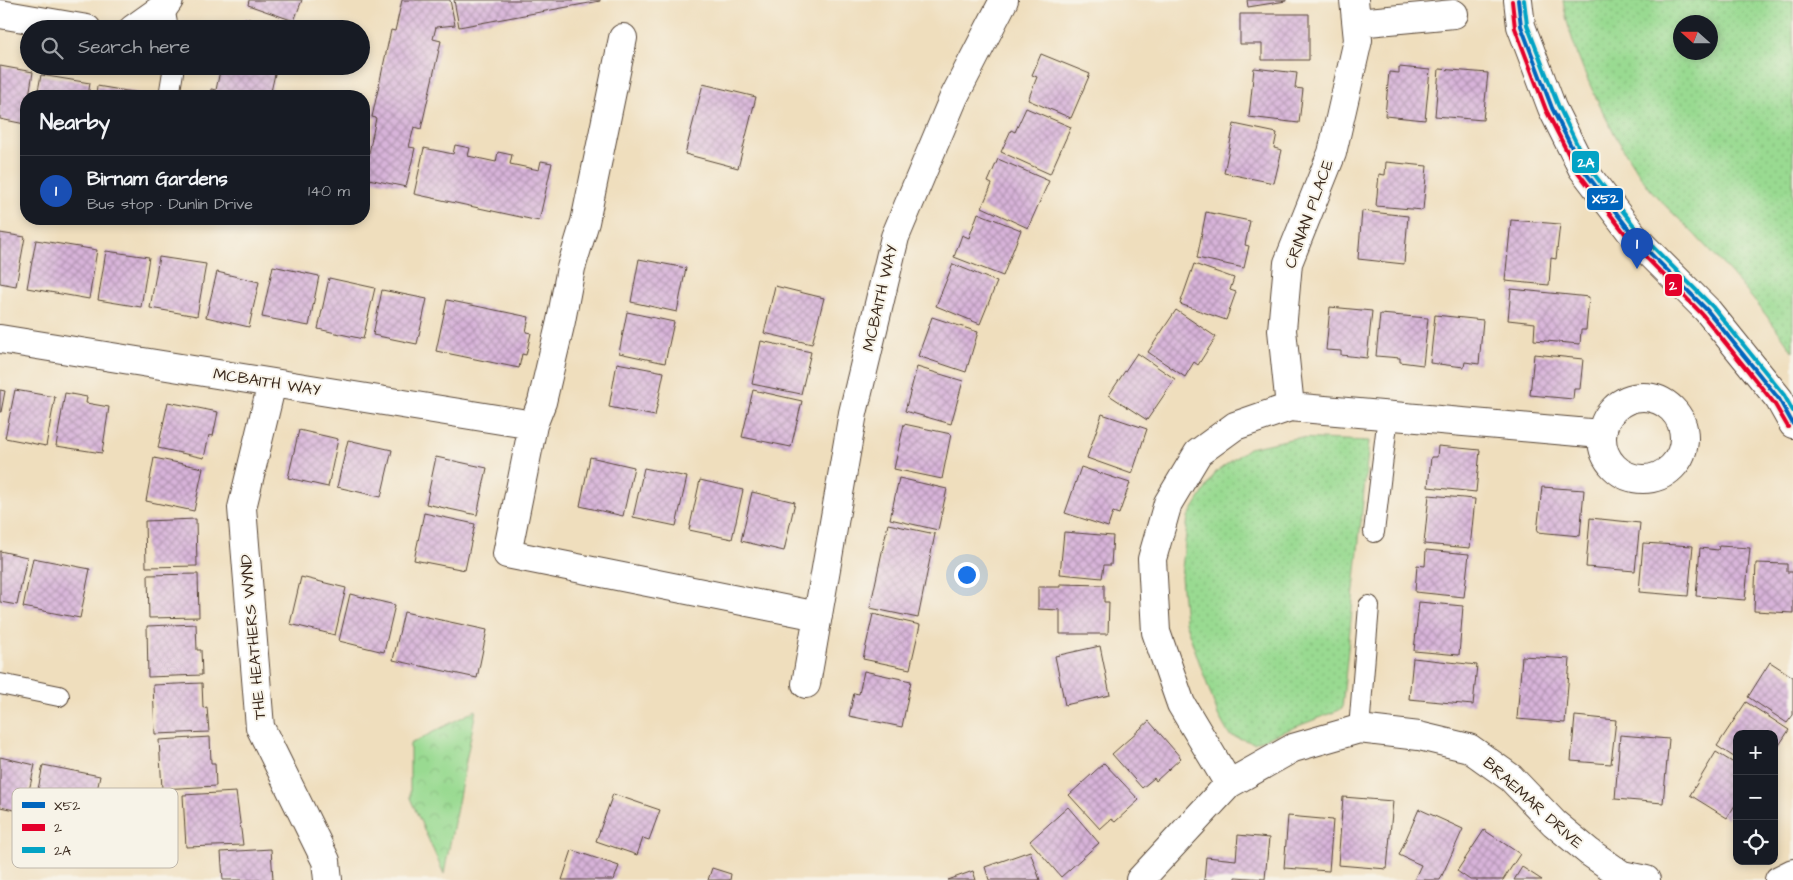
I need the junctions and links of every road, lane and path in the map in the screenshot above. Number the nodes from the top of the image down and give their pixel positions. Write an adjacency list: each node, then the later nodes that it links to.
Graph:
1 (1004, 0): 21 (street, MCBAITH WAY)
2 (1518, 0): 16 (street)
3 (167, 12): 8 (street)
4 (1356, 12): 6 (street, CRINAN PLACE); 14 (street, CRINAN PLACE)
5 (0, 14): 7 (street)
6 (1454, 14)
7 (35, 20)
8 (151, 20)
9 (623, 38): 17 (street)
10 (172, 75): 11 (lane)
11 (170, 90)
12 (0, 340): 13 (street, MCBAITH WAY)
13 (272, 383): 17 (street, MCBAITH WAY); 28 (street, THE HEATHERS WYND)
14 (1290, 407): 15 (street); 26 (street)
15 (1388, 416): 18 (street); 19 (lane)
16 (1793, 424)
17 (533, 425): 21 (street)
18 (1601, 434)
19 (1374, 532)
20 (1368, 606): 25 (lane)
21 (818, 616): 23 (street, MCBAITH WAY)
22 (0, 684): 24 (lane)
23 (806, 684)
24 (58, 696)
25 (1359, 729): 26 (street, BRAEMAR DRIVE); 30 (street, BRAEMAR DRIVE)
26 (1229, 784): 29 (street, BRAEMAR DRIVE)
27 (1793, 873): 31 (street)
28 (328, 880)
29 (1140, 880)
30 (1646, 880)
31 (1778, 880)

